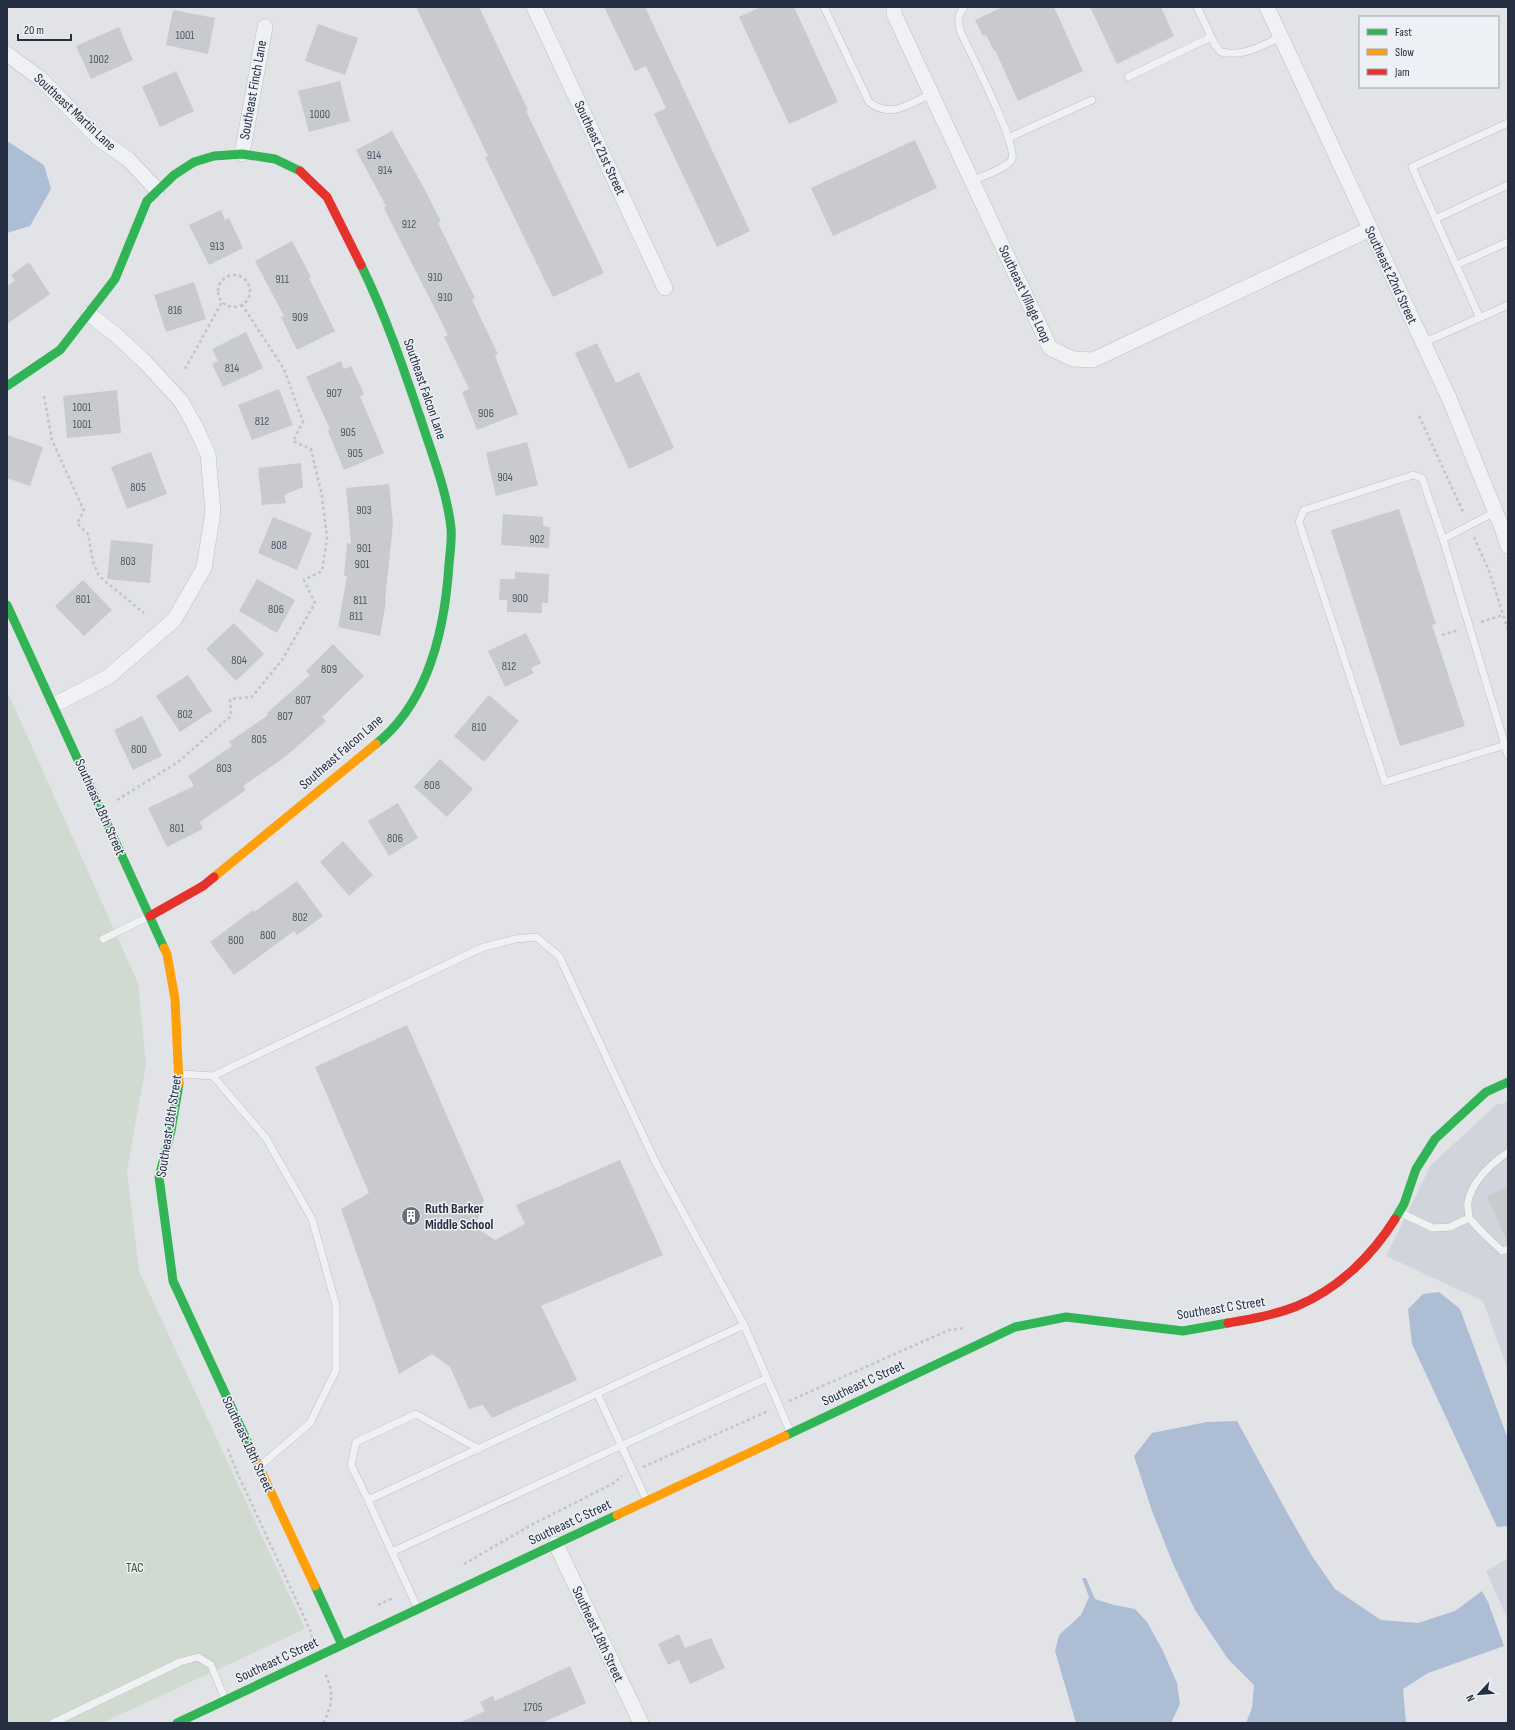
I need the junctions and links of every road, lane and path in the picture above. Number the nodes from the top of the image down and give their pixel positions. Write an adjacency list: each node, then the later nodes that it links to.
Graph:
1 (534, 7): 24 (street, Southeast 21st Street)
2 (824, 7): 12 (lane)
3 (894, 7): 12 (street, Southeast Village Loop)
4 (964, 7): 15 (lane)
5 (1197, 7): 8 (lane)
6 (1267, 7): 9 (street, Southeast 22nd Street)
7 (265, 27): 16 (street, Southeast Finch Lane)
8 (1212, 37): 9 (lane); 11 (lane)
9 (1281, 37): 21 (street, Southeast 22nd Street)
10 (7, 54): 19 (street, Southeast Martin Lane)
11 (1128, 77)
12 (931, 94): 17 (street, Southeast Village Loop)
13 (1092, 100): 15 (lane)
14 (1508, 123): 20 (lane)
15 (1008, 138): 17 (lane)
16 (242, 154): 19 (street, Southeast Falcon Lane); 43 (street, Southeast Falcon Lane)
17 (972, 182): 21 (street, Southeast Village Loop)
18 (1508, 185): 20 (lane)
19 (157, 190): 28 (street, Southeast Falcon Lane)
20 (1435, 219): 23 (lane)
21 (1370, 229): 30 (street, Southeast 22nd Street)
22 (1508, 242): 23 (lane)
23 (1456, 265): 29 (lane)
24 (665, 288)
25 (222, 302): 26 (path); 26 (path); 31 (path)
26 (242, 305): 42 (path)
27 (1508, 305): 29 (lane)
28 (89, 314): 32 (street, Southeast Falcon Lane); 39 (street)
29 (1480, 318): 30 (lane)
30 (1423, 344): 34 (street, Southeast 22nd Street)
31 (185, 369)
32 (7, 386)
33 (44, 396): 38 (path)
34 (1495, 512): 35 (lane); 36 (street, Southeast 22nd Street)
35 (1443, 538): 40 (lane); 40 (lane)
36 (1508, 546)
37 (7, 605): 39 (street, Southeast 18th Street)
38 (144, 613)
39 (54, 705): 43 (street, Southeast 18th Street)
40 (1505, 745): 41 (lane)
41 (1508, 755)
42 (117, 800)
43 (150, 916): 44 (lane); 45 (street, Southeast 18th Street)
44 (103, 939)
45 (179, 1074): 46 (lane); 61 (street, Southeast 18th Street)
46 (213, 1076): 52 (lane); 61 (lane)
47 (1508, 1082): 49 (street, Southeast C Street)
48 (1508, 1152): 50 (lane)
49 (1399, 1212): 50 (lane); 58 (street, Southeast C Street)
50 (1469, 1218): 51 (lane)
51 (1508, 1249)
52 (744, 1325): 54 (lane); 55 (lane)
53 (971, 1327): 56 (path)
54 (767, 1378): 58 (lane); 59 (lane)
55 (597, 1393): 59 (lane); 60 (lane)
56 (791, 1400)
57 (769, 1411): 62 (path)
58 (791, 1433): 65 (street, Southeast C Street)
59 (621, 1446): 65 (lane); 67 (lane)
60 (479, 1449): 64 (lane); 64 (lane)
61 (259, 1466): 70 (street, Southeast 18th Street)
62 (645, 1466)
63 (623, 1476): 68 (path)
64 (368, 1500): 67 (lane)
65 (647, 1501): 66 (street, Southeast C Street)
66 (556, 1544): 69 (street, Southeast C Street); 73 (street, Southeast 18th Street)
67 (392, 1552): 69 (lane)
68 (458, 1567)
69 (418, 1609): 70 (street, Southeast C Street)
70 (342, 1646): 72 (street, Southeast C Street)
71 (331, 1685): 76 (path)
72 (226, 1700): 74 (lane); 75 (street, Southeast C Street)
73 (635, 1721)
74 (53, 1723)
75 (178, 1723)
76 (323, 1723)

